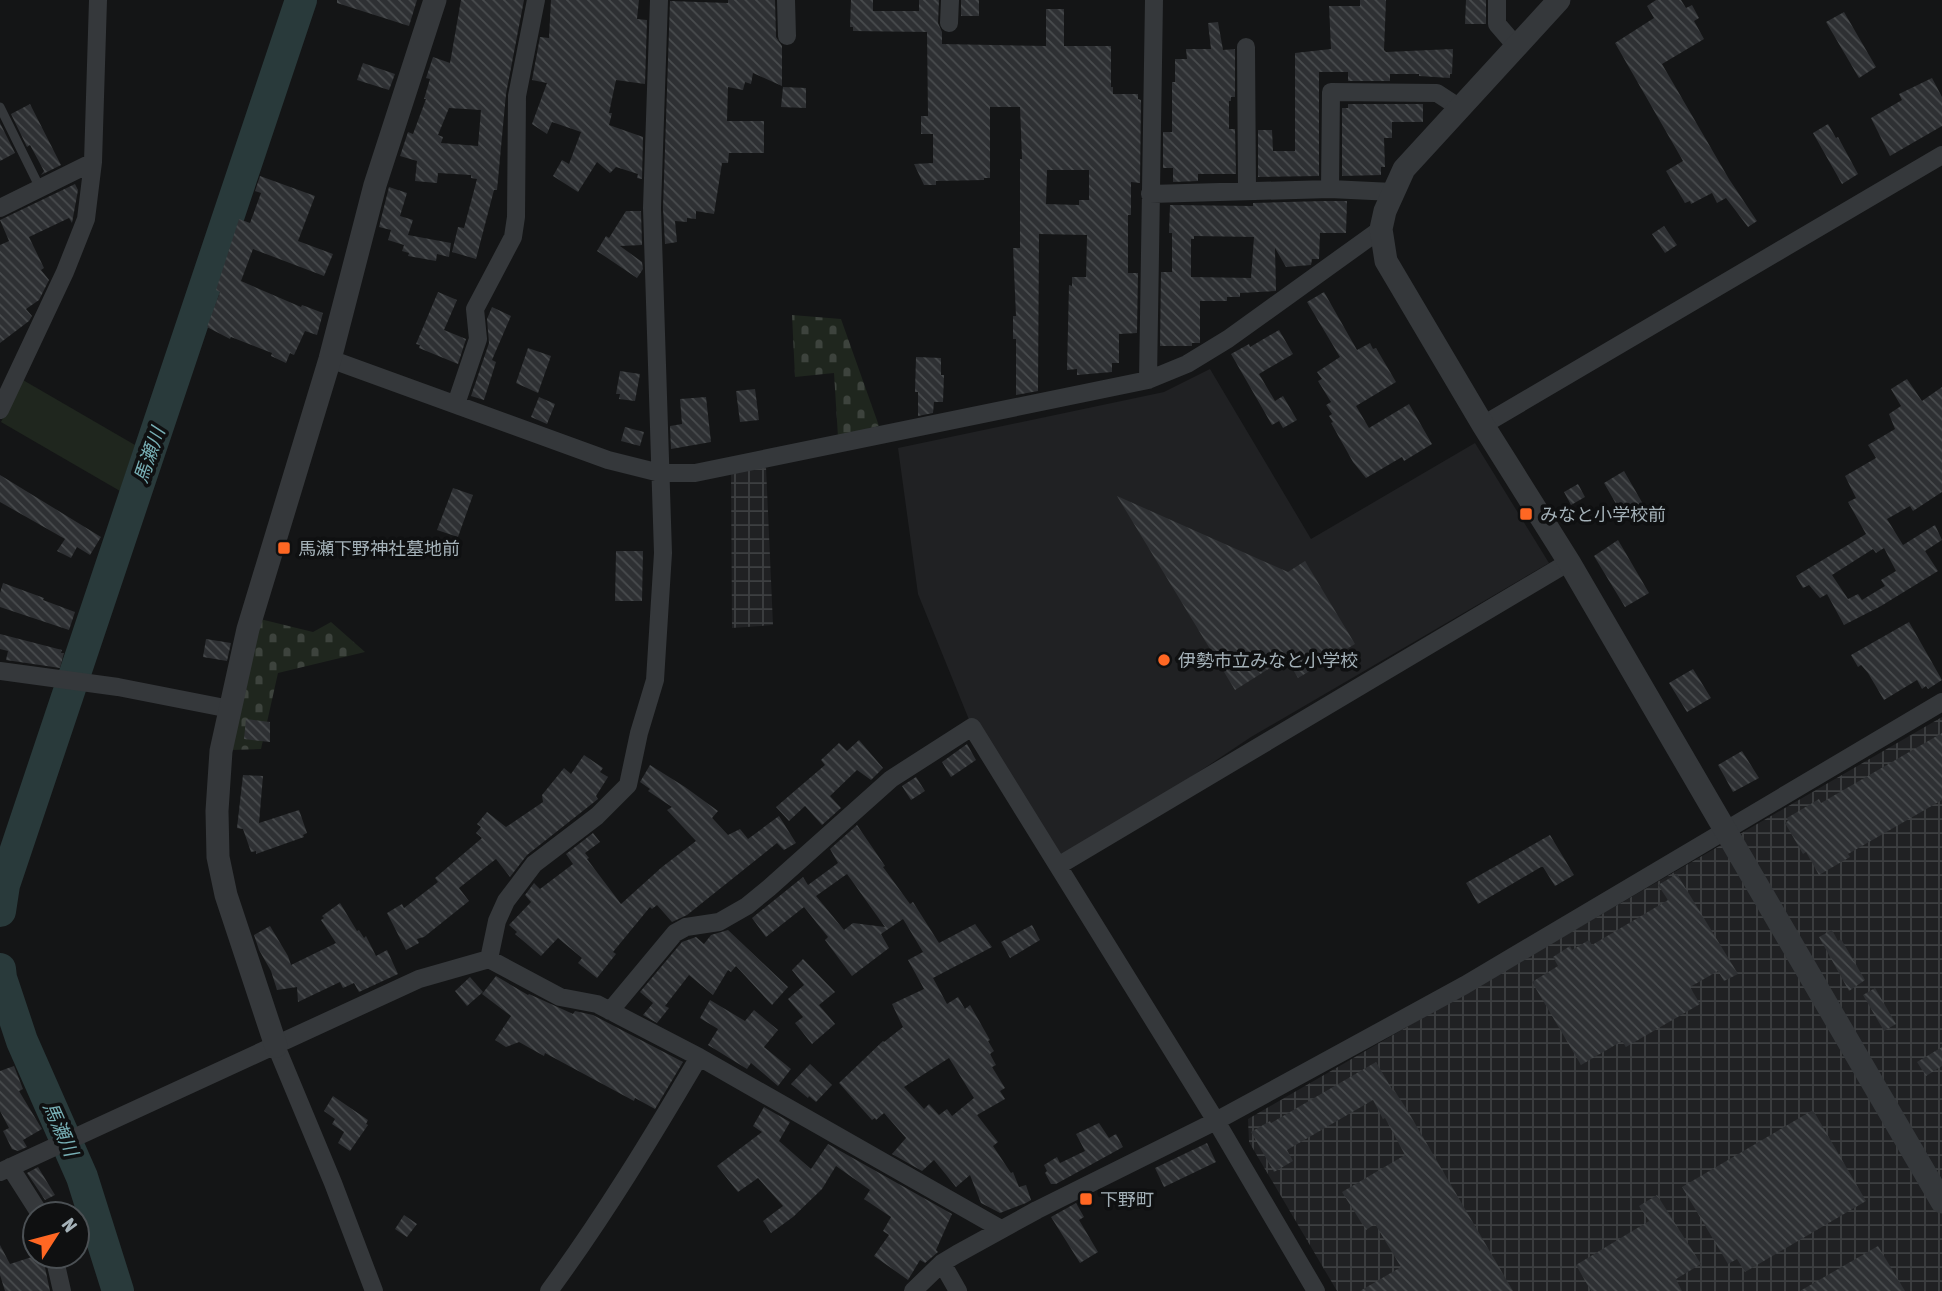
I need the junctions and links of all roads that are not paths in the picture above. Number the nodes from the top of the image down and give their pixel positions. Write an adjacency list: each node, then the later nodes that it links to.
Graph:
1 (98, 0): 17 (street)
2 (435, 0): 25 (street)
3 (536, 0): 27 (street)
4 (659, 0): 30 (street)
5 (786, 0): 11 (street)
6 (950, 0): 10 (street)
7 (1154, 0): 22 (street)
8 (1497, 0): 12 (street)
9 (1559, 0): 12 (street)
10 (949, 23)
11 (787, 36)
12 (1516, 46): 15 (street)
13 (1246, 47): 20 (street)
14 (0, 107): 18 (lane)
15 (1460, 107): 19 (street); 21 (street)
16 (1942, 155): 29 (street)
17 (93, 162): 18 (street); 28 (street)
18 (40, 188): 23 (street)
19 (1330, 189): 20 (street); 21 (street)
20 (1247, 191): 22 (street)
21 (1393, 192): 24 (street)
22 (1150, 194): 26 (street)
23 (1, 206)
24 (1381, 229): 26 (street); 29 (street)
25 (330, 359): 27 (street); 34 (street)
26 (1147, 380): 30 (street)
27 (456, 404): 30 (street)
28 (0, 410)
29 (1483, 425): 31 (street)
30 (660, 473): 37 (street)
31 (1569, 562): 35 (street); 36 (street)
32 (0, 671): 34 (street)
33 (1942, 702): 35 (street)
34 (230, 709): 39 (street)
35 (1726, 829): 41 (street); 44 (street)
36 (1058, 866): 38 (street); 41 (street)
37 (489, 959): 38 (street); 39 (street)
38 (610, 1011): 40 (street)
39 (276, 1045): 42 (street); 49 (street)
40 (699, 1057): 45 (street); 50 (street)
41 (1216, 1121): 45 (street); 53 (street)
42 (4, 1165): 43 (street)
43 (30, 1200)
44 (1942, 1202)
45 (1002, 1228): 46 (street)
46 (942, 1263): 51 (street); 52 (street)
47 (57, 1270): 48 (street)
48 (62, 1291)
49 (374, 1291)
50 (549, 1291)
51 (913, 1291)
52 (958, 1291)
53 (1316, 1291)

